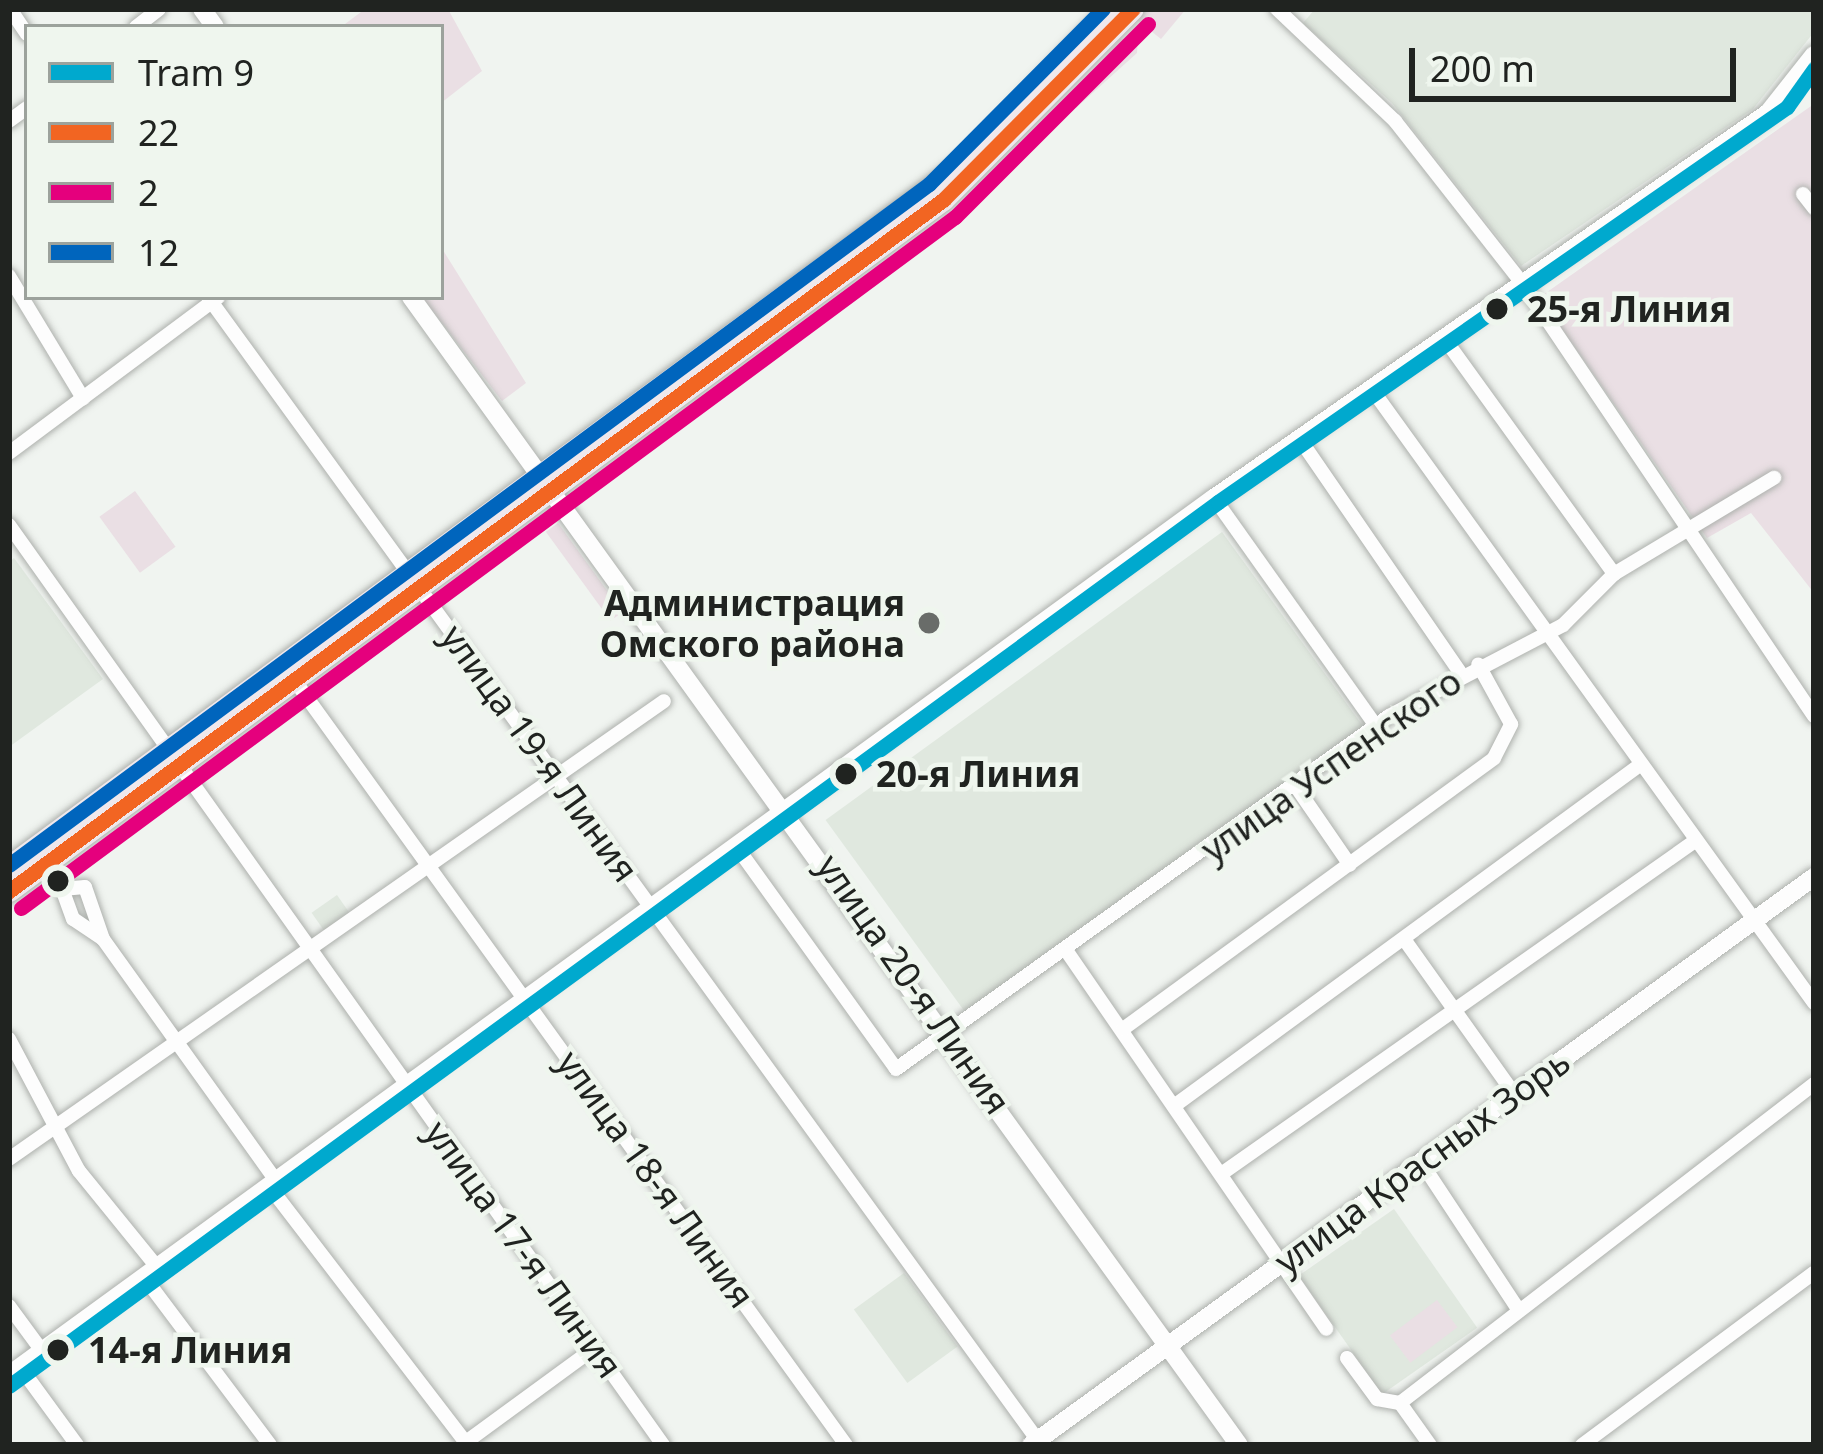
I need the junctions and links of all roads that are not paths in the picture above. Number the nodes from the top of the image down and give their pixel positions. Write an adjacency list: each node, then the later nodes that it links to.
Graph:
1 (1111, 9): 18 (main road)
2 (1132, 9): 18 (main road)
3 (1277, 9): 8 (street)
4 (1814, 55): 8 (main road)
5 (1803, 194): 6 (street)
6 (1814, 208)
7 (9, 276): 14 (street)
8 (1523, 284): 12 (main road); 21 (street)
9 (210, 300): 14 (street)
10 (214, 300): 23 (street, улица 19-я Линия)
11 (413, 300): 18 (main road, улица 20-я Линия)
12 (1444, 338): 13 (main road); 22 (street)
13 (1371, 388): 15 (main road); 24 (street)
14 (82, 398): 16 (street)
15 (1299, 438): 19 (main road); 26 (street)
16 (9, 453)
17 (1774, 478): 21 (street, улица Успенского)
18 (548, 486): 23 (main road); 35 (main road, улица 20-я Линия)
19 (1214, 498): 30 (street); 35 (main road)
20 (9, 525): 31 (street, улица 17-я Линия)
21 (1691, 531): 22 (street, улица Успенского); 29 (street)
22 (1614, 574): 24 (street, улица Успенского)
23 (414, 583): 27 (main road); 31 (main road); 33 (street, улица 19-я Линия)
24 (1547, 632): 25 (street, улица Успенского); 32 (street)
25 (1478, 664): 26 (street, улица Успенского); 38 (street)
26 (1460, 670): 30 (street, улица Успенского)
27 (295, 681): 31 (main road); 40 (street, улица 18-я Линия)
28 (664, 700): 33 (street)
29 (1814, 716)
30 (1376, 727): 34 (street, улица Успенского)
31 (174, 757): 39 (main road); 42 (main road); 47 (street, улица 17-я Линия)
32 (1640, 765): 36 (street); 45 (street)
33 (558, 777): 40 (street); 43 (street, улица 19-я Линия)
34 (1297, 788): 38 (street); 48 (street, улица Успенского)
35 (789, 808): 37 (main road); 53 (main road, улица 20-я Линия)
36 (1695, 841): 44 (street); 51 (street)
37 (736, 846): 43 (main road); 53 (street, улица Успенского)
38 (1350, 865): 52 (street)
39 (9, 866)
40 (434, 867): 47 (street); 49 (street, улица 18-я Линия)
41 (1814, 877): 44 (main road, улица Красных Зорь)
42 (9, 891)
43 (652, 908): 49 (main road); 77 (street, улица 19-я Линия)
44 (1754, 921): 50 (street); 58 (main road, улица Красных Зорь)
45 (1404, 939): 51 (street); 59 (street)
46 (103, 940): 55 (street)
47 (313, 951): 55 (street); 57 (street, улица 17-я Линия)
48 (1068, 953): 52 (street); 53 (street, улица Успенского)
49 (527, 998): 57 (main road); 82 (street, улица 18-я Линия)
50 (1814, 1003)
51 (1456, 1013): 58 (street); 63 (street)
52 (1123, 1029): 59 (street)
53 (949, 1032): 71 (main road, улица 20-я Линия)
54 (9, 1039): 60 (street)
55 (180, 1043): 60 (street); 64 (street)
56 (1814, 1084): 69 (street)
57 (406, 1086): 64 (main road); 72 (street, улица 17-я Линия)
58 (1514, 1094): 62 (main road, улица Красных Зорь)
59 (1174, 1106): 63 (street)
60 (58, 1125): 61 (street); 66 (street)
61 (9, 1160)
62 (1421, 1162): 65 (main road, улица Красных Зорь); 69 (street)
63 (1224, 1172): 65 (street)
64 (272, 1183): 66 (main road); 78 (street)
65 (1288, 1259): 70 (street); 71 (main road, улица Красных Зорь)
66 (150, 1272): 73 (main road); 80 (street)
67 (1814, 1273): 85 (street)
68 (9, 1306): 73 (street)
69 (1518, 1309): 76 (street)
70 (1326, 1329)
71 (1169, 1345): 77 (main road, улица Красных Зорь); 83 (main road, улица 20-я Линия)
72 (596, 1347): 78 (street); 81 (street, улица 17-я Линия)
73 (42, 1351): 75 (main road)
74 (1347, 1358): 76 (street)
75 (14, 1371): 79 (street)
76 (1400, 1402): 84 (street)
77 (1036, 1443)
78 (467, 1444)
79 (77, 1445)
80 (270, 1445)
81 (663, 1445)
82 (846, 1445)
83 (1239, 1445)
84 (1430, 1445)
85 (1582, 1445)

